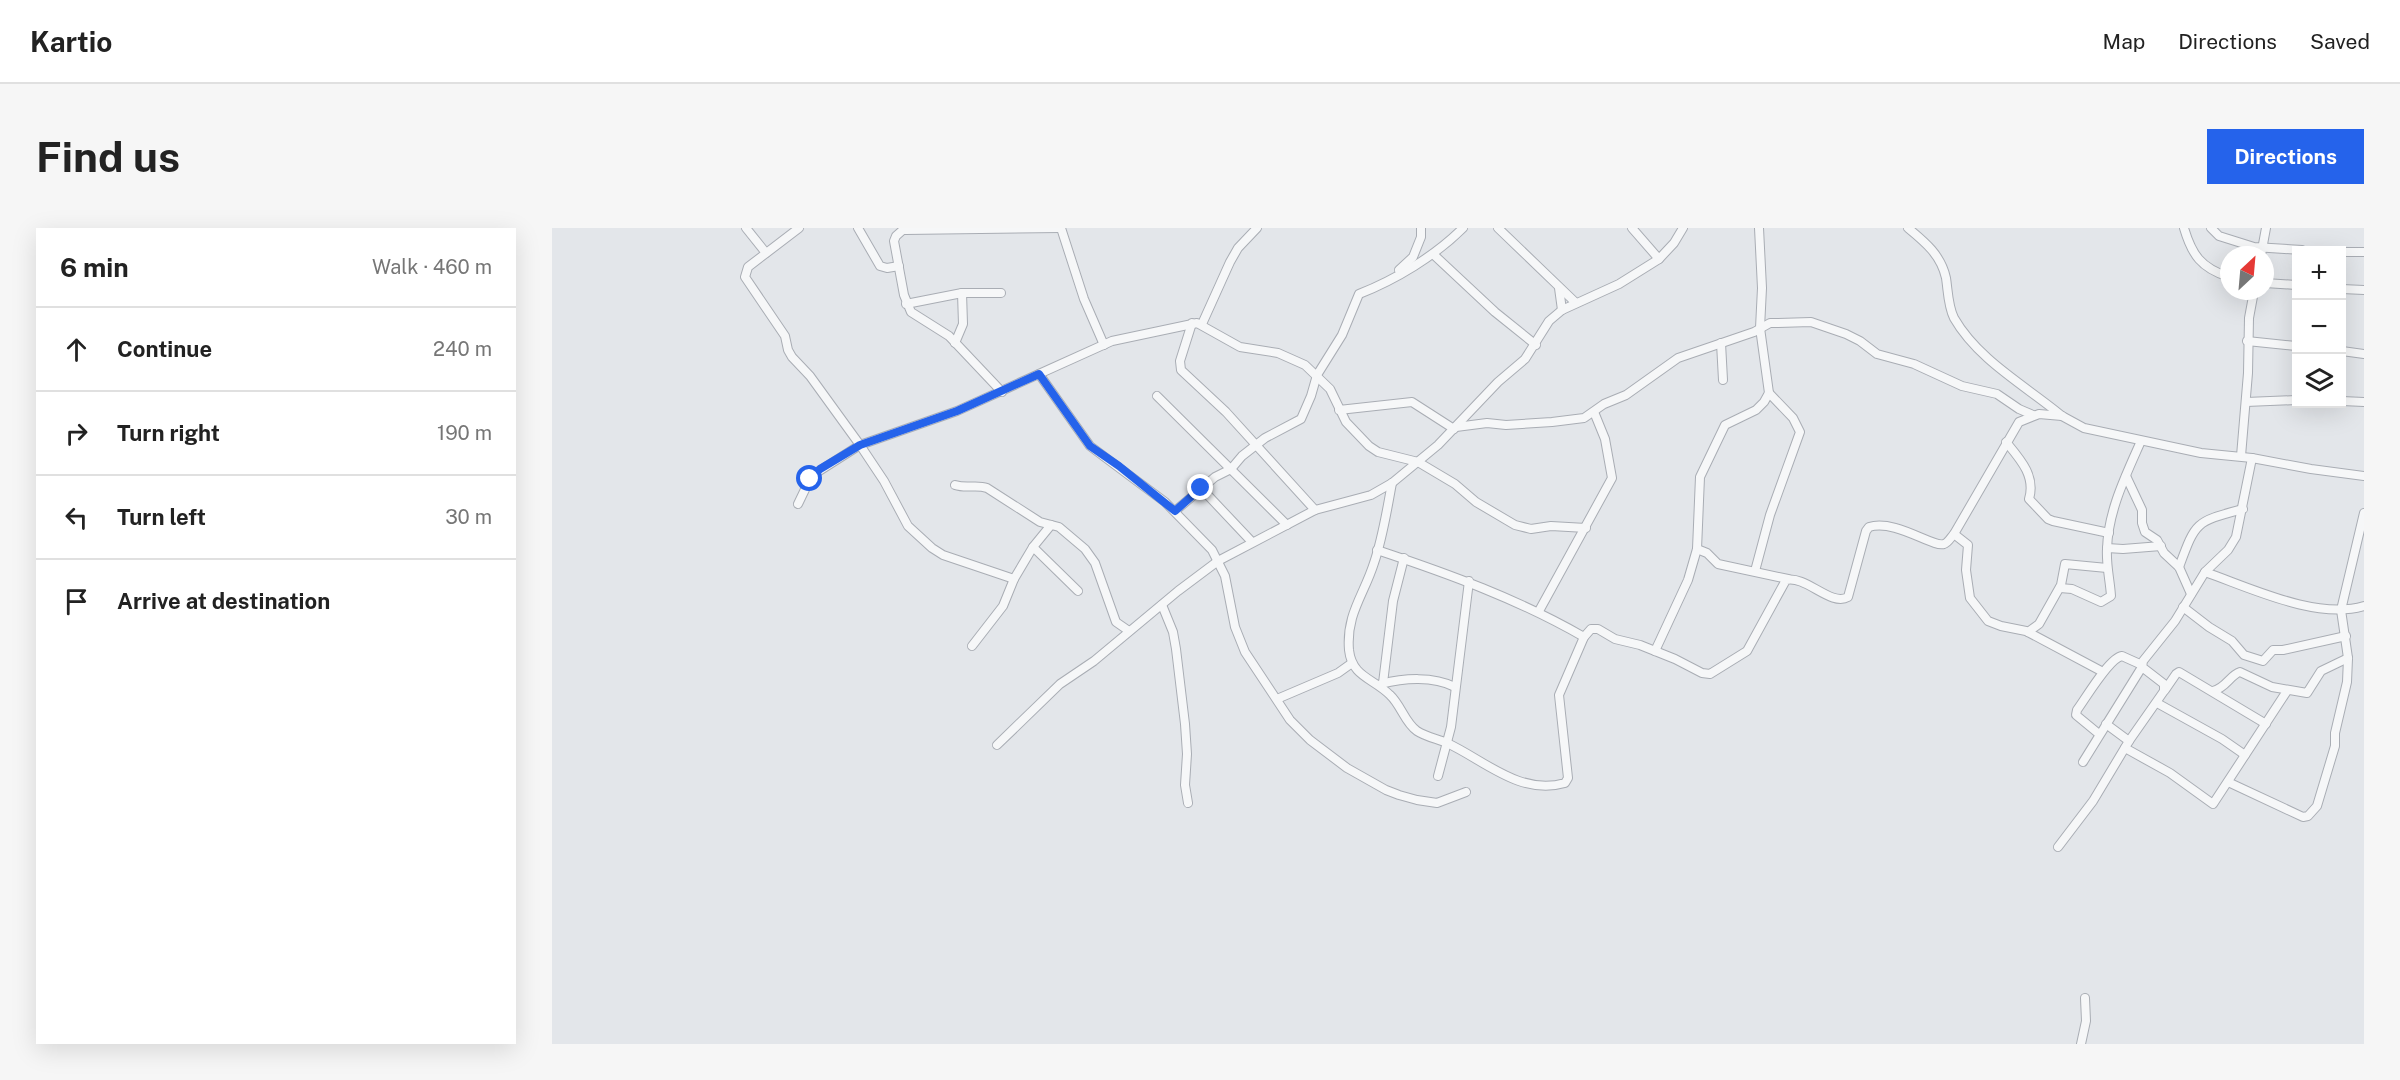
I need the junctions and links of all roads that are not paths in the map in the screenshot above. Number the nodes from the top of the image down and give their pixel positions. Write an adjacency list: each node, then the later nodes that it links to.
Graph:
1 (746, 228): 23 (street)
2 (799, 228): 23 (street)
3 (858, 228): 26 (street)
4 (1061, 228): 16 (street); 46 (street)
5 (1257, 228): 41 (street)
6 (1421, 228): 28 (street)
7 (1463, 228): 24 (street)
8 (1498, 228): 31 (street)
9 (1632, 228): 25 (street)
10 (1683, 228): 25 (street)
11 (1759, 228): 42 (street)
12 (1908, 228): 64 (street)
13 (2184, 228): 27 (street)
14 (2211, 228): 17 (street)
15 (2266, 228): 18 (street)
16 (905, 229): 26 (street)
17 (2251, 246)
18 (2263, 246)
19 (2292, 250): 20 (street)
20 (2274, 251)
21 (2346, 252): 22 (street)
22 (2364, 252)
23 (766, 253): 68 (street)
24 (1433, 254): 28 (street); 47 (street)
25 (1659, 259): 37 (street)
26 (899, 266): 38 (street)
27 (2220, 274)
28 (1394, 276): 52 (street)
29 (2274, 284): 30 (street)
30 (2292, 285)
31 (1559, 288): 37 (street); 39 (street)
32 (2346, 289): 33 (street)
33 (2364, 290)
34 (962, 293): 35 (street); 38 (street); 44 (street)
35 (1001, 293)
36 (2253, 300): 43 (street)
37 (1575, 303): 39 (street)
38 (906, 304): 44 (street)
39 (1562, 310): 47 (street)
40 (1192, 323): 41 (street); 46 (street); 69 (street)
41 (1202, 324): 52 (street)
42 (1760, 328): 45 (street); 55 (street); 63 (street)
43 (2247, 341): 48 (street); 59 (street)
44 (955, 343): 54 (street)
45 (1721, 343): 53 (street); 62 (street)
46 (1104, 345): 51 (street)
47 (1536, 345): 65 (street)
48 (2292, 346)
49 (2346, 352): 50 (street)
50 (2364, 354)
51 (1039, 374): 54 (street); 82 (street)
52 (1317, 375): 61 (street); 69 (street)
53 (1723, 380)
54 (1002, 392): 68 (street)
55 (1768, 393): 93 (street); 99 (street)
56 (1156, 396): 73 (street)
57 (2292, 400): 59 (street)
58 (2346, 401): 60 (street)
59 (2246, 402): 70 (street)
60 (2364, 402)
61 (1339, 410): 65 (street); 72 (street)
62 (1594, 412): 65 (street); 86 (street)
63 (2033, 415): 64 (street); 67 (street)
64 (2062, 416): 66 (street)
65 (1455, 428): 72 (street)
66 (2141, 441): 70 (street); 74 (street)
67 (2006, 442): 87 (street); 88 (street)
68 (860, 445): 79 (street); 101 (street)
69 (1256, 445): 73 (street); 81 (street)
70 (2241, 456): 71 (street)
71 (2252, 458): 75 (street); 80 (street)
72 (1418, 462): 76 (street); 86 (street)
73 (1231, 469): 78 (street); 85 (street)
74 (2126, 476): 87 (street); 90 (street)
75 (2364, 476)
76 (1392, 483): 81 (street); 94 (street)
77 (956, 485): 84 (street)
78 (1201, 488): 82 (street); 89 (street)
79 (798, 504)
80 (2243, 509): 97 (street); 100 (street)
81 (1315, 510): 85 (street)
82 (1175, 511): 96 (street)
83 (2364, 513): 110 (street)
84 (1051, 525): 91 (street); 112 (street)
85 (1287, 525): 89 (street)
86 (1586, 528): 111 (street)
87 (2109, 533): 92 (street)
88 (1954, 534): 102 (street); 113 (street)
89 (1252, 542): 96 (street)
90 (2161, 546): 92 (street); 97 (street)
91 (1034, 547): 101 (street); 105 (street)
92 (2107, 548): 98 (street)
93 (1697, 549): 99 (street); 117 (street)
94 (1377, 550): 95 (street); 119 (street)
95 (1404, 558): 103 (street); 122 (street)
96 (1218, 561): 107 (street); 127 (street)
97 (2178, 567): 106 (street)
98 (2107, 568): 104 (street); 104 (street)
99 (1755, 571): 102 (street)
100 (2205, 573): 106 (street); 110 (street)
101 (1014, 579): 116 (street)
102 (1788, 579): 117 (street)
103 (1469, 581): 111 (street); 123 (street)
104 (2060, 588): 113 (street)
105 (1078, 591)
106 (2191, 594): 109 (street)
107 (1162, 605): 112 (street); 140 (street)
108 (2364, 606): 110 (street)
109 (2183, 607): 114 (street); 120 (street)
110 (2341, 610): 114 (street)
111 (1539, 611): 115 (street)
112 (1129, 631): 133 (street)
113 (2028, 632): 121 (street)
114 (2346, 636): 118 (street)
115 (1584, 637): 117 (street); 132 (street)
116 (972, 646)
117 (1655, 651)
118 (2348, 658): 124 (street); 138 (street)
119 (1352, 663): 122 (street); 127 (street)
120 (2142, 666): 121 (street); 125 (street); 129 (street)
121 (2103, 672): 131 (street)
122 (1380, 684): 123 (street); 132 (street)
123 (1455, 687): 132 (street)
124 (2286, 690): 126 (street); 130 (street)
125 (2164, 691): 126 (street); 128 (street)
126 (2213, 691): 130 (street)
127 (1277, 699): 139 (street)
128 (2157, 703): 134 (street); 135 (street)
129 (2106, 724): 131 (street); 134 (street)
130 (2266, 724): 135 (street)
131 (2099, 734): 136 (street)
132 (1448, 743): 137 (street)
133 (997, 745)
134 (2127, 745): 138 (street); 141 (street)
135 (2245, 755): 138 (street)
136 (2083, 762)
137 (1438, 776)
138 (2228, 782)
139 (1466, 792)
140 (1188, 803)
141 (2058, 847)
142 (2085, 998): 143 (street)
143 (2081, 1044)

